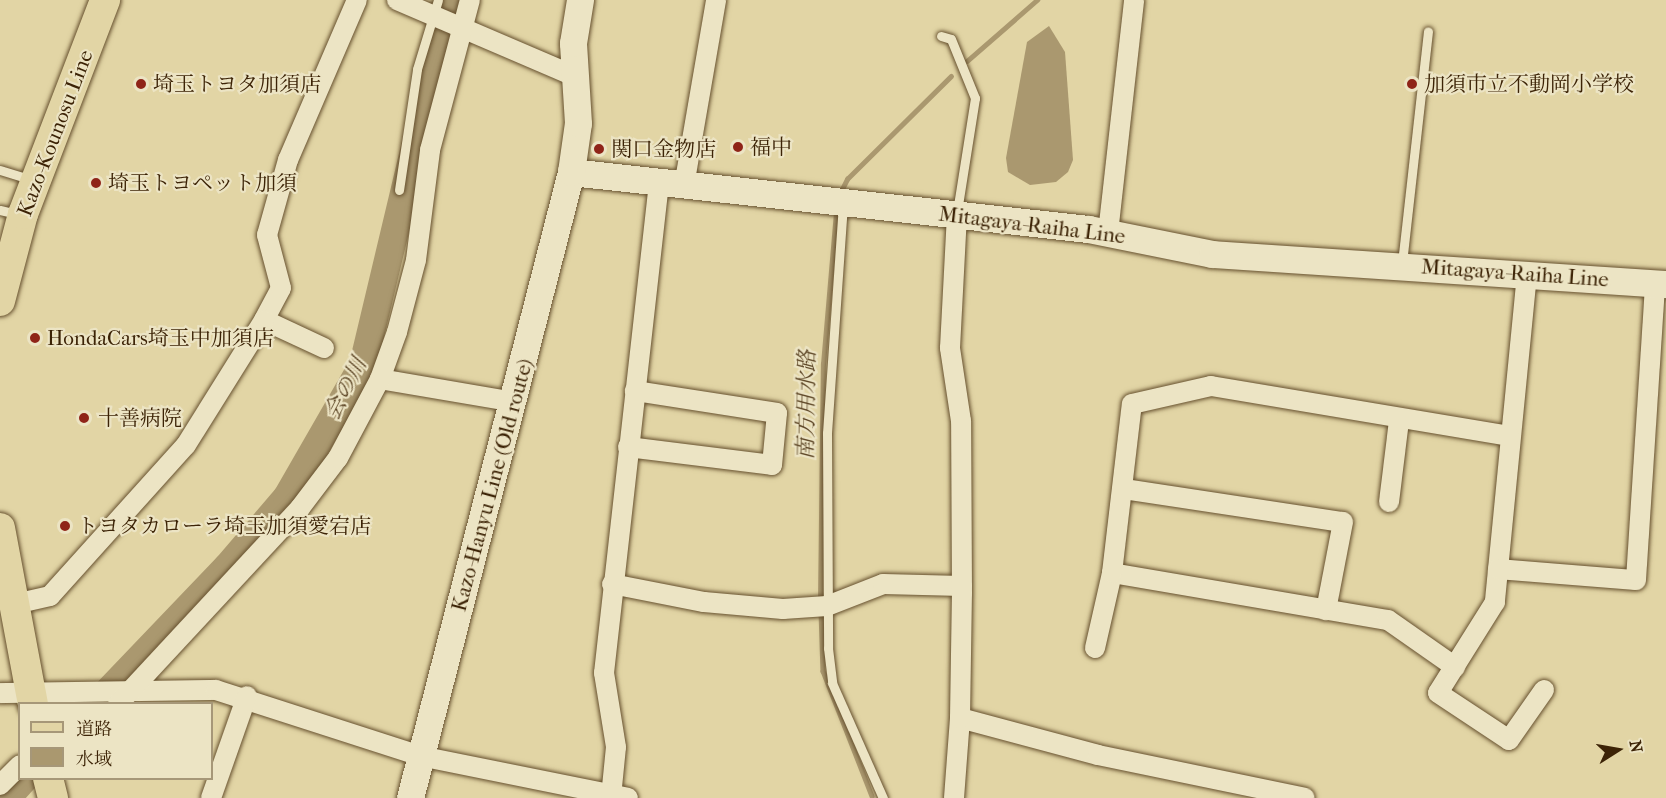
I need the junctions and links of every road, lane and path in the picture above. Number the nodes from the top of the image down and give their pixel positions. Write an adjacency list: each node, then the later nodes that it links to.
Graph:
1 (105, 0): 14 (main road, Kazo-Kounosu Line)
2 (357, 0): 25 (street)
3 (397, 0): 8 (street)
4 (470, 0): 8 (street)
5 (580, 0): 11 (main road)
6 (716, 0): 15 (street)
7 (1134, 0): 20 (street)
8 (445, 18): 11 (street); 16 (lane); 27 (street)
9 (1428, 31): 21 (lane)
10 (941, 36): 19 (lane)
11 (574, 76): 13 (main road)
12 (0, 170): 14 (lane)
13 (571, 172): 15 (main road, Mitagaya-Raiha Line); 29 (main road, Kazo-Hanyu Line (Old route))
14 (36, 181): 18 (main road, Kazo-Kounosu Line)
15 (671, 184): 17 (main road, Mitagaya-Raiha Line); 28 (street)
16 (399, 190)
17 (839, 204): 19 (main road, Mitagaya-Raiha Line); 41 (lane)
18 (11, 212): 24 (main road, Kazo-Kounosu Line)
19 (957, 214): 20 (main road, Mitagaya-Raiha Line); 39 (street)
20 (1108, 233): 21 (main road, Mitagaya-Raiha Line)
21 (1402, 266): 22 (main road, Mitagaya-Raiha Line)
22 (1527, 274): 23 (main road, Mitagaya-Raiha Line); 31 (street)
23 (1661, 283): 36 (street)
24 (0, 301)
25 (264, 320): 26 (street); 40 (street)
26 (324, 348)
27 (380, 379): 29 (street); 48 (street)
28 (635, 391): 32 (street); 32 (street)
29 (515, 402): 51 (main road, Kazo-Hanyu Line (Old route))
30 (1399, 420): 31 (street); 33 (street); 34 (street)
31 (1509, 436): 36 (street)
32 (628, 447): 38 (street)
33 (1124, 489): 37 (street); 42 (street)
34 (1389, 502)
35 (0, 528): 40 (main road)
36 (1498, 569): 44 (street)
37 (1112, 573): 42 (street); 43 (street)
38 (612, 584): 41 (street); 54 (street)
39 (962, 586): 41 (street); 50 (street)
40 (9, 593): 49 (main road)
41 (823, 607): 57 (lane)
42 (1326, 610): 44 (street)
43 (1095, 648)
44 (1455, 667): 45 (street)
45 (1544, 690)
46 (0, 693): 49 (street)
47 (247, 696): 48 (street); 51 (street); 55 (street)
48 (124, 697): 49 (street)
49 (32, 698)
50 (960, 718): 58 (street); 59 (street)
51 (420, 756): 54 (street); 56 (main road, Kazo-Hanyu Line (Old route))
52 (18, 767): 53 (street)
53 (0, 785)
54 (620, 797)
55 (211, 798)
56 (410, 798)
57 (883, 798)
58 (954, 798)
59 (1305, 798)

